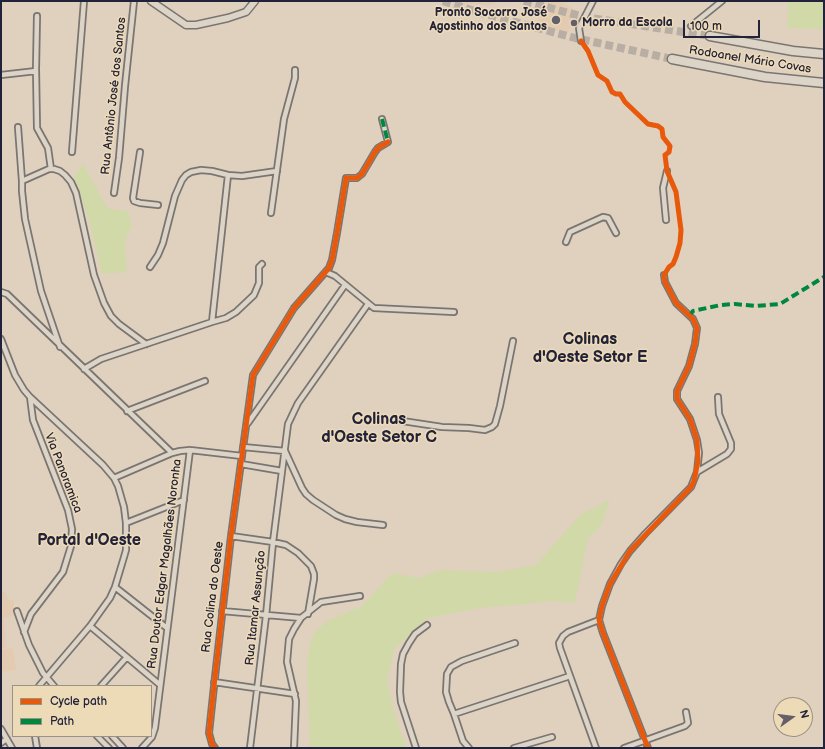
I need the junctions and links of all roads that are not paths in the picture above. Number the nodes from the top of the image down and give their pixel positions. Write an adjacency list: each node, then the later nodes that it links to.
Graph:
1 (84, 1): 19 (street)
2 (134, 1): 26 (street, Rua Antônio José dos Santos)
3 (152, 1): 4 (street)
4 (255, 1)
5 (593, 1): 10 (street)
6 (722, 1): 8 (street)
7 (37, 16): 14 (street)
8 (691, 26)
9 (710, 36): 11 (highway, Rodoanel Mário Covas)
10 (581, 41)
11 (824, 54)
12 (672, 59): 16 (highway, Rodoanel Mário Covas)
13 (295, 70): 22 (street)
14 (36, 71): 15 (street); 21 (street)
15 (1, 75)
16 (824, 83)
17 (382, 119): 34 (street)
18 (18, 127): 25 (street)
19 (72, 152)
20 (140, 152): 27 (street)
21 (51, 169): 25 (street); 43 (street)
22 (277, 171): 24 (street); 28 (street)
23 (667, 171): 29 (street)
24 (228, 175): 33 (street); 40 (street)
25 (22, 181): 44 (street)
26 (114, 193)
27 (158, 205)
28 (271, 213)
29 (666, 220)
30 (616, 233): 31 (street)
31 (566, 242)
32 (262, 264): 40 (street)
33 (150, 267)
34 (326, 272): 36 (street); 51 (street, Rua Colina do Oeste)
35 (664, 275): 59 (street)
36 (345, 285): 38 (street); 51 (street)
37 (1, 292): 44 (street)
38 (368, 304): 39 (street); 54 (street, Rua Itamar Assunção)
39 (454, 312)
40 (212, 322): 43 (street)
41 (1, 339): 47 (street)
42 (513, 341): 50 (street)
43 (146, 344): 45 (street)
44 (60, 347): 45 (street)
45 (84, 369): 49 (street)
46 (205, 380): 49 (street)
47 (30, 397): 60 (street); 77 (street, Via Panoramica)
48 (718, 397): 59 (street)
49 (128, 411): 55 (street)
50 (396, 420)
51 (247, 425): 52 (street, Rua Colina do Oeste)
52 (243, 447): 54 (street); 56 (street, Rua Colina do Oeste)
53 (190, 450): 55 (street); 56 (street); 61 (street, Rua Doutor Edgar Magalhães Noronha)
54 (285, 451): 58 (street, Rua Itamar Assunção); 63 (street)
55 (172, 453): 60 (street)
56 (242, 456): 57 (street, Rua Colina do Oeste)
57 (241, 464): 58 (street); 64 (street, Rua Colina do Oeste)
58 (282, 471): 65 (street, Rua Itamar Assunção)
59 (697, 472): 73 (street)
60 (114, 478): 62 (street)
61 (184, 500): 62 (street); 76 (street, Rua Doutor Edgar Magalhães Noronha)
62 (126, 523): 66 (street)
63 (383, 525)
64 (230, 536): 65 (street); 69 (street, Rua Colina do Oeste)
65 (273, 542): 70 (street); 71 (street, Rua Itamar Assunção)
66 (115, 587): 75 (street); 76 (street)
67 (360, 596): 70 (street)
68 (17, 611): 77 (street)
69 (222, 611): 71 (street); 82 (street, Rua Colina do Oeste)
70 (308, 614): 72 (street)
71 (266, 616): 72 (street); 87 (street, Rua Itamar Assunção)
72 (301, 618): 88 (street)
73 (599, 620): 80 (street); 98 (street)
74 (427, 625): 109 (street)
75 (90, 626): 79 (street); 81 (street)
76 (167, 628): 83 (street, Rua Doutor Edgar Magalhães Noronha)
77 (24, 632): 81 (street)
78 (515, 643): 90 (street)
79 (127, 657): 83 (street); 86 (street)
80 (570, 676): 90 (street); 112 (street)
81 (46, 678): 84 (street); 85 (street)
82 (214, 682): 87 (street); 106 (street, Rua Colina do Oeste)
83 (159, 684): 92 (street, Rua Doutor Edgar Magalhães Noronha)
84 (41, 685)
85 (53, 685)
86 (103, 685)
87 (257, 688): 88 (street); 107 (street, Rua Itamar Assunção)
88 (295, 694): 108 (street)
89 (686, 712): 98 (street)
90 (454, 714): 110 (street)
91 (1, 730): 97 (street)
92 (152, 734)
93 (99, 737): 103 (street)
94 (113, 737): 104 (street)
95 (150, 737): 105 (street, Rua Doutor Edgar Magalhães Noronha)
96 (552, 737): 111 (street)
97 (7, 740): 99 (street); 101 (street)
98 (645, 741): 113 (street); 114 (street)
99 (1, 743)
100 (37, 746): 102 (street)
101 (12, 748)
102 (42, 748)
103 (109, 748)
104 (123, 748)
105 (142, 748)
106 (215, 748)
107 (250, 748)
108 (294, 748)
109 (416, 748)
110 (469, 748)
111 (514, 748)
112 (596, 748)
113 (624, 748)
114 (648, 748)

